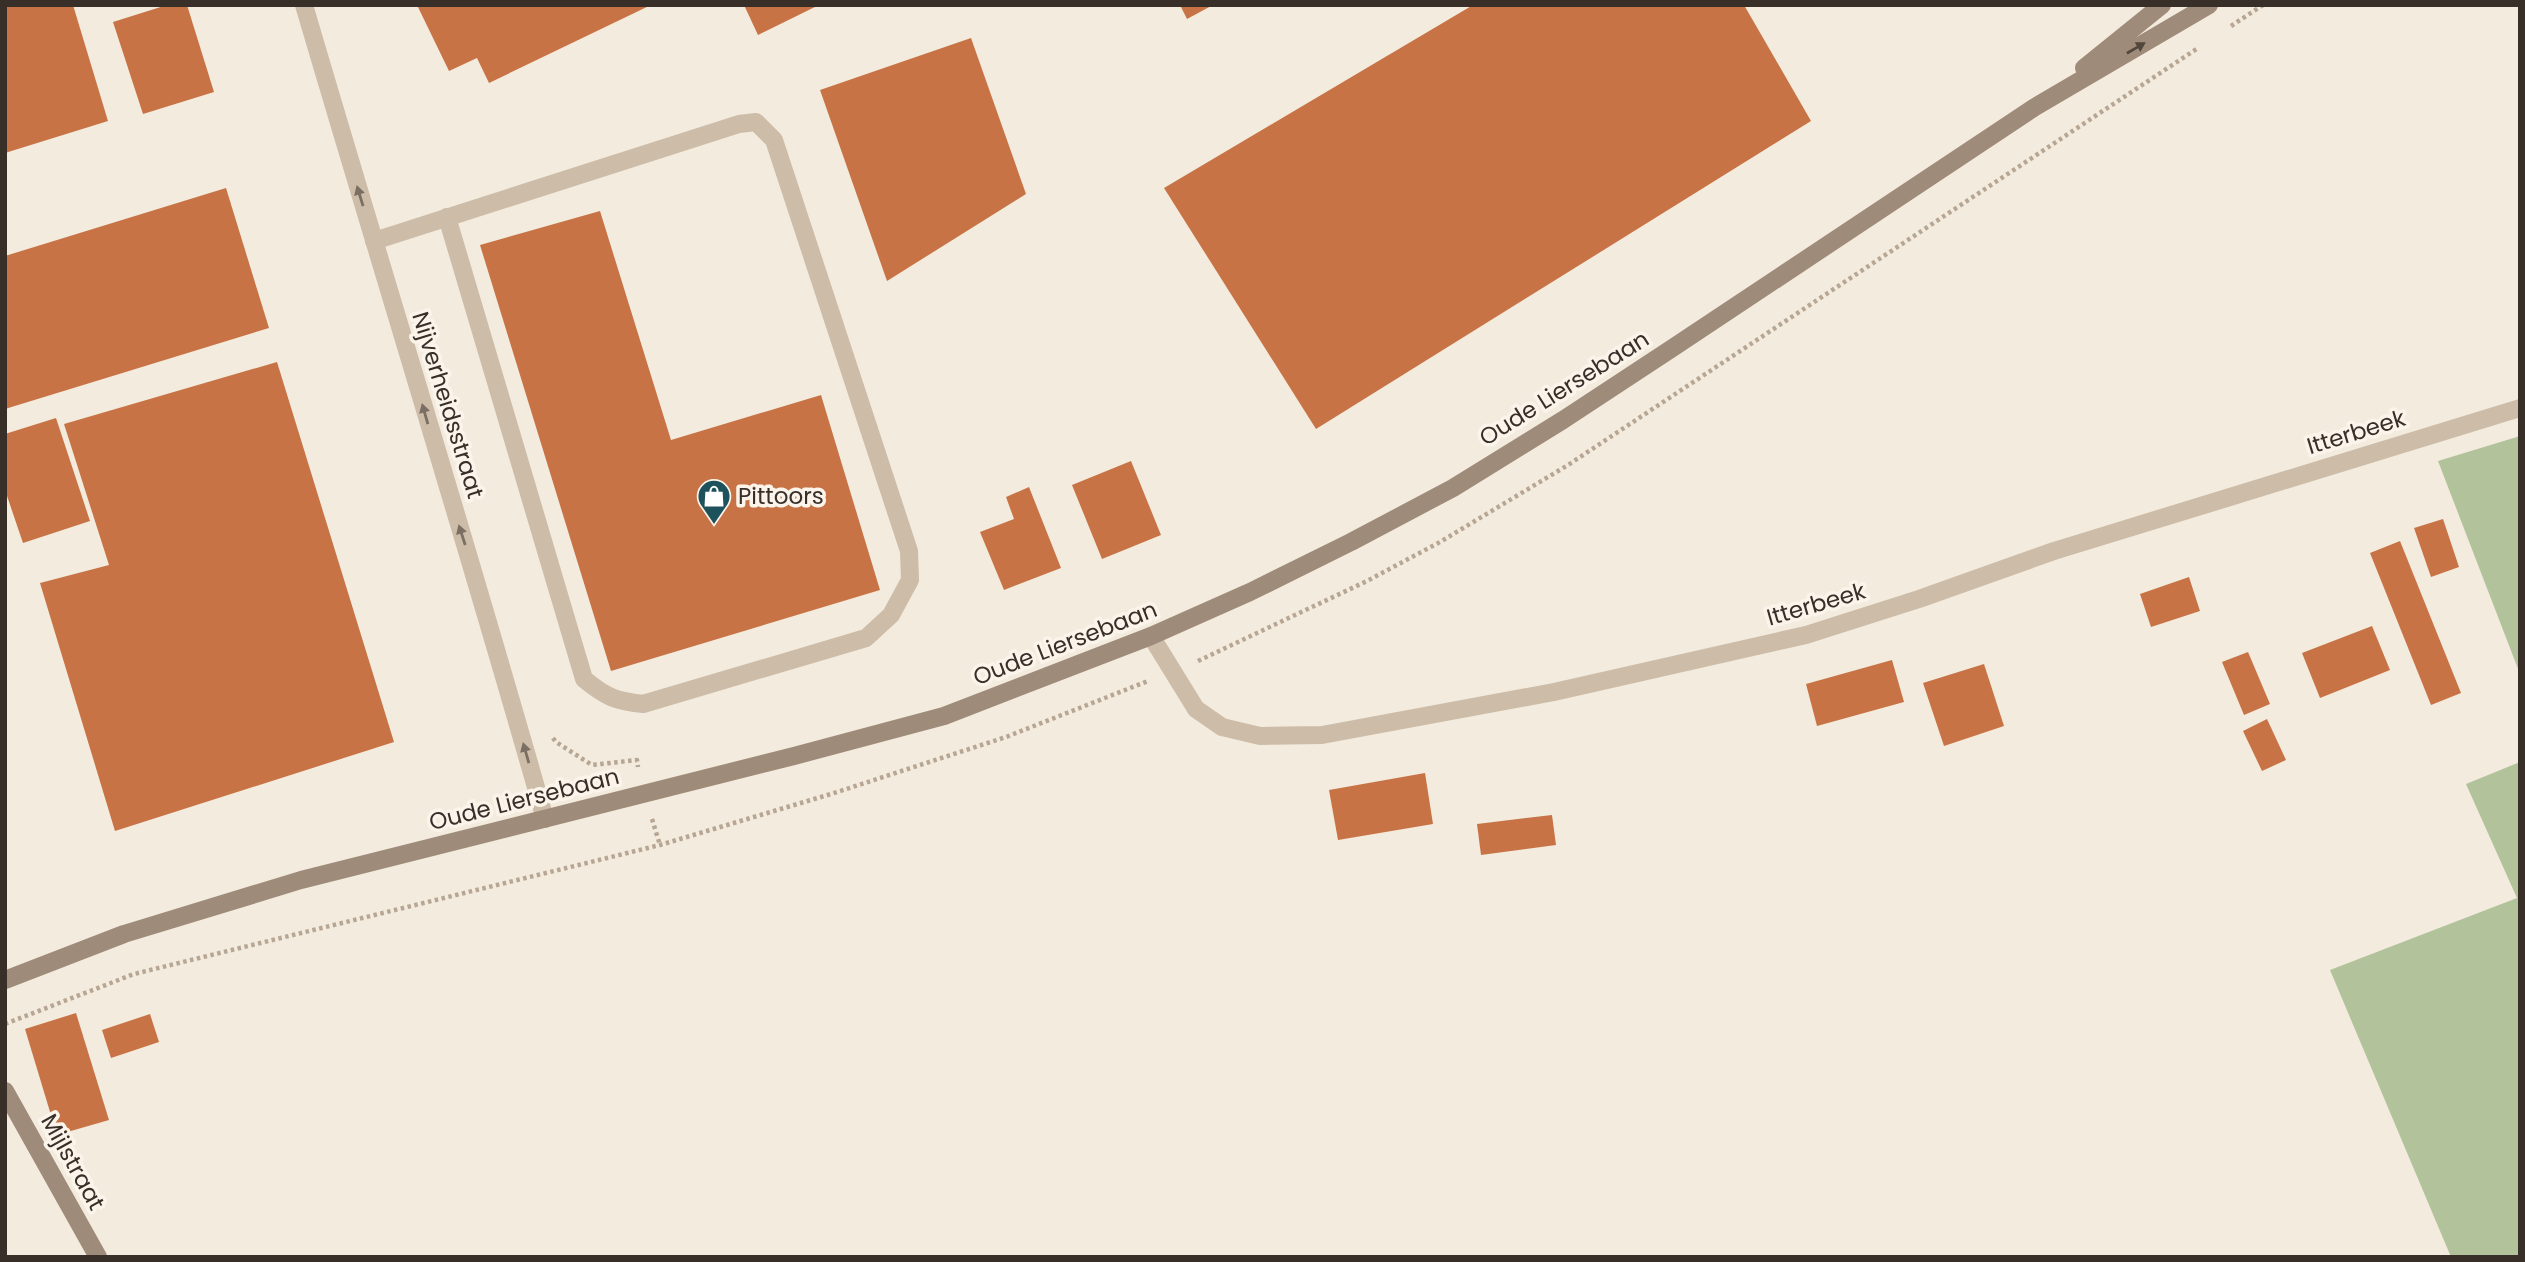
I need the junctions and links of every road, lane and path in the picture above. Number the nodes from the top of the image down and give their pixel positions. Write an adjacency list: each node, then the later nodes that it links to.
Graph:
1 (304, 5): 9 (street, Nijverheidsstraat, one-way to 1)
2 (2162, 5): 7 (main road, Oude Liersebaan)
3 (2209, 5): 7 (main road, Oude Liersebaan, one-way to 3)
4 (2263, 5): 5 (path)
5 (2228, 28)
6 (2205, 44): 12 (path)
7 (2035, 107): 11 (main road, Oude Liersebaan)
8 (447, 217): 8 (street); 9 (street)
9 (374, 241): 15 (street, Nijverheidsstraat, one-way to 9)
10 (2520, 408): 12 (street, Itterbeek)
11 (1151, 636): 12 (street, Itterbeek); 14 (main road, Oude Liersebaan)
12 (1172, 672): 16 (path)
13 (549, 731): 14 (path)
14 (644, 794): 15 (main road, Oude Liersebaan); 16 (path)
15 (545, 819): 17 (main road, Oude Liersebaan)
16 (660, 845): 18 (path)
17 (5, 980)
18 (5, 1024)
19 (5, 1091): 20 (main road, Mijlstraat)
20 (98, 1257)

